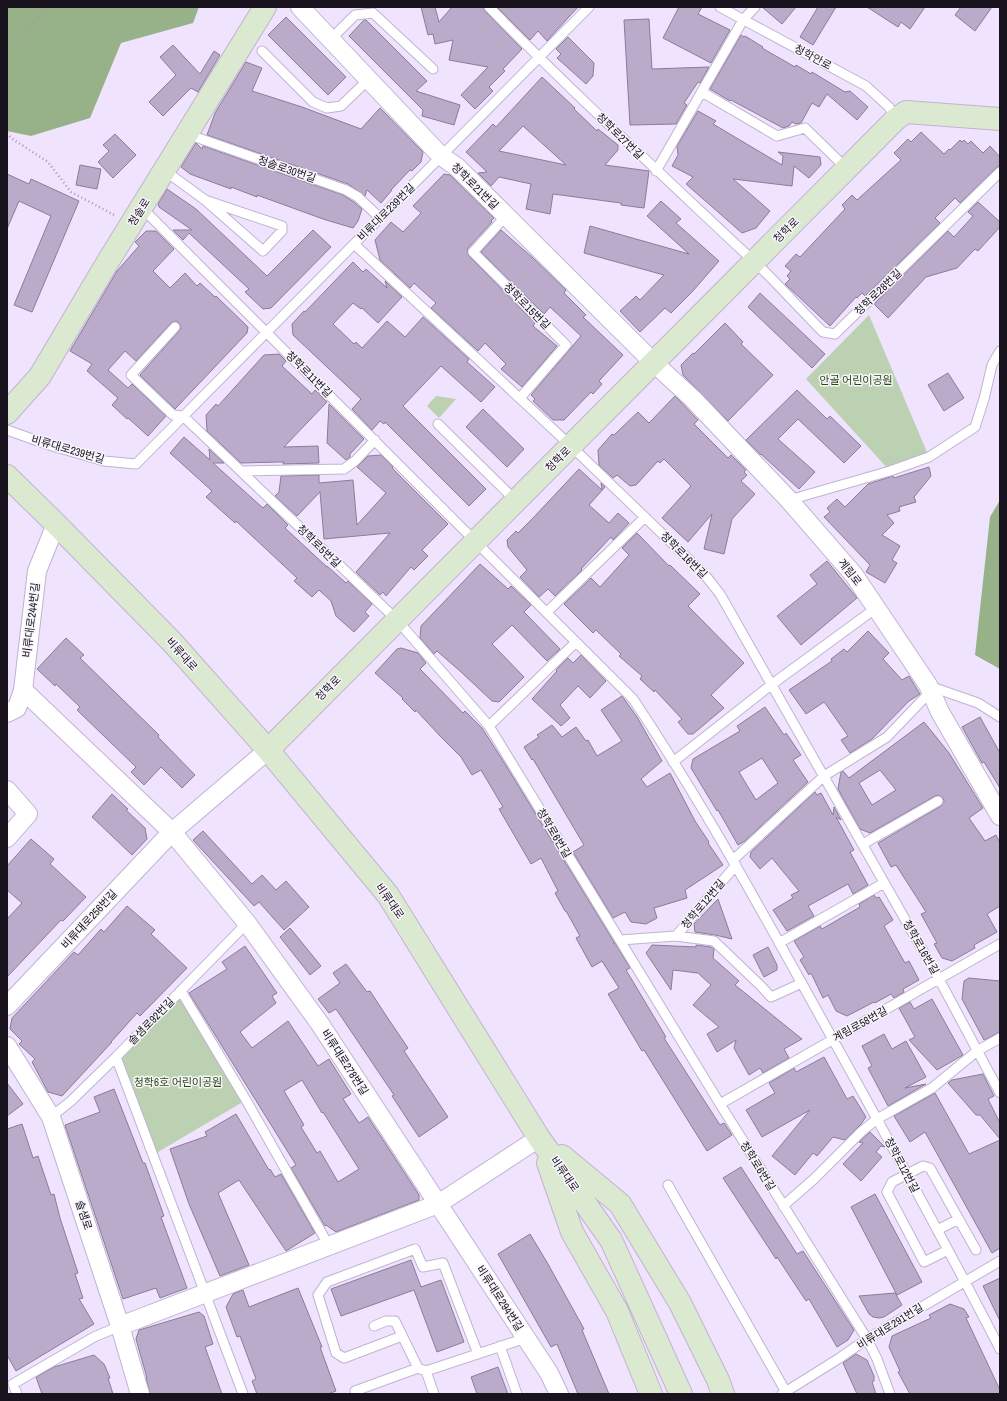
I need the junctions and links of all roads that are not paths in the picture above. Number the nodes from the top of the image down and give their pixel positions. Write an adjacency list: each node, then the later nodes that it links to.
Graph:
1 (265, 7): 16 (main road, 청솔로)
2 (300, 7): 8 (street, 청학로21번길)
3 (489, 7): 10 (lane, 청학로27번길)
4 (589, 7): 10 (lane, 비류대로239번길)
5 (720, 7): 7 (lane, 청학안로)
6 (755, 7): 7 (lane)
7 (743, 20): 13 (lane); 15 (lane, 청학안로)
8 (331, 39): 11 (lane); 12 (street, 청학로21번길)
9 (262, 51): 12 (lane)
10 (539, 58): 17 (lane, 비류대로239번길); 20 (lane, 청학로27번길)
11 (433, 69)
12 (369, 79): 17 (street, 청학로21번길)
13 (702, 92): 18 (lane); 20 (lane)
14 (1000, 119): 15 (main road, 청학로)
15 (896, 120): 18 (main road, 청학로)
16 (187, 134): 19 (main road, 청솔로); 25 (lane, 청솔로30번길)
17 (441, 156): 24 (street, 청학로21번길); 25 (lane, 비류대로239번길)
18 (847, 169): 27 (main road, 청학로)
19 (164, 170): 22 (lane); 23 (main road, 청솔로)
20 (656, 171): 27 (lane, 청학로27번길)
21 (1000, 172): 27 (lane, 청학로28번길)
22 (205, 200): 22 (lane)
23 (136, 216): 29 (lane, 청학로11번길); 33 (main road, 청솔로)
24 (506, 216): 31 (street, 청학로21번길); 32 (lane, 청학로15번길)
25 (380, 218): 26 (lane, 비류대로239번길)
26 (354, 244): 29 (lane, 비류대로239번길); 32 (lane)
27 (754, 262): 31 (main road, 청학로)
28 (175, 327): 34 (lane)
29 (267, 332): 34 (lane, 비류대로239번길); 37 (lane, 청학로11번길)
30 (1000, 351): 41 (lane)
31 (654, 363): 38 (main road, 청학로); 41 (street, 계림로)
32 (520, 398): 38 (lane)
33 (7, 413)
34 (183, 416): 36 (lane, 비류대로239번길); 39 (lane, 청학로5번길)
35 (438, 424): 42 (lane)
36 (7, 430)
37 (375, 440): 39 (lane); 45 (lane, 청학로11번길)
38 (571, 446): 42 (main road, 청학로); 43 (lane, 청학로16번길)
39 (240, 471): 48 (lane, 청학로5번길)
40 (7, 476): 44 (main road, 비류대로)
41 (788, 500): 46 (street, 계림로)
42 (516, 501): 45 (main road, 청학로)
43 (645, 517): 47 (lane); 50 (lane, 청학로16번길)
44 (56, 524): 52 (street, 비류대로244번길); 56 (main road, 비류대로)
45 (476, 542): 47 (lane, 청학로12번길); 48 (main road, 청학로)
46 (876, 608): 50 (lane); 51 (street, 계림로)
47 (546, 612): 49 (lane, 청학로12번길)
48 (397, 620): 55 (lane, 청학로6번길); 56 (main road, 청학로)
49 (576, 642): 55 (lane); 57 (lane, 청학로12번길)
50 (771, 685): 57 (lane); 58 (lane, 청학로16번길)
51 (929, 688): 54 (lane); 58 (lane); 61 (street, 계림로)
52 (23, 690): 53 (street, 비류대로244번길); 62 (street)
53 (7, 713)
54 (1000, 717)
55 (489, 726): 69 (lane, 청학로6번길)
56 (268, 750): 62 (street, 비류대로256번길); 85 (main road, 비류대로)
57 (673, 762): 65 (lane, 청학로12번길)
58 (824, 776): 64 (lane, 청학로16번길); 65 (lane, 청학로12번길)
59 (7, 790): 63 (street)
60 (938, 801): 64 (lane)
61 (1000, 816)
62 (172, 832): 67 (street); 75 (street, 비류대로256번길)
63 (7, 838)
64 (863, 844): 66 (lane, 청학로16번길)
65 (735, 862): 68 (lane, 청학로12번길); 70 (lane, 청학로12번길)
66 (884, 883): 70 (lane); 72 (lane, 청학로16번길)
67 (248, 923): 74 (lane, 솔샘로92번길); 88 (street, 비류대로278번길)
68 (676, 936): 69 (lane); 73 (lane, 청학로12번길)
69 (620, 940): 82 (lane, 청학로6번길)
70 (779, 943): 73 (lane, 청학로12번길)
71 (1000, 944): 72 (lane, 계림로58번길)
72 (939, 979): 77 (lane, 계림로58번길); 79 (lane, 청학로16번길)
73 (802, 983): 77 (lane, 청학로12번길)
74 (181, 990): 80 (lane, 솔샘로92번길); 92 (lane)
75 (7, 1006)
76 (1000, 1038): 79 (lane)
77 (833, 1039): 82 (lane, 계림로58번길); 84 (lane, 청학로12번길)
78 (7, 1046): 83 (street, 솔샘로)
79 (977, 1051): 81 (lane, 청학로16번길); 84 (lane)
80 (116, 1057): 83 (lane, 솔샘로92번길); 97 (lane)
81 (1000, 1093)
82 (720, 1104): 89 (lane, 청학로6번길)
83 (51, 1117): 98 (street, 솔샘로)
84 (877, 1119): 86 (lane, 청학로12번길); 89 (lane)
85 (539, 1138): 88 (street); 115 (main road); 116 (main road, 비류대로); 117 (main road)
86 (907, 1174): 90 (lane); 91 (lane, 청학로12번길); 93 (lane)
87 (668, 1185): 108 (lane)
88 (438, 1204): 92 (street); 101 (street, 비류대로294번길)
89 (783, 1206): 102 (lane, 청학로6번길)
90 (959, 1219): 91 (lane); 94 (lane)
91 (937, 1230): 93 (lane, 청학로12번길)
92 (329, 1246): 97 (street)
93 (948, 1250): 96 (lane, 청학로12번길)
94 (976, 1250)
95 (1000, 1261): 96 (lane, 비류대로291번길)
96 (965, 1281): 102 (lane, 비류대로291번길); 104 (lane, 청학로12번길)
97 (206, 1293): 98 (street); 111 (lane)
98 (120, 1326): 109 (lane); 110 (street, 솔샘로)
99 (374, 1326): 100 (lane)
100 (402, 1336): 105 (lane); 106 (lane)
101 (526, 1338): 103 (lane); 114 (street, 비류대로294번길)
102 (867, 1339): 108 (lane, 비류대로291번길); 118 (lane, 청학로6번길)
103 (500, 1346): 105 (lane); 113 (lane)
104 (1000, 1349)
105 (478, 1354): 106 (lane)
106 (422, 1370): 107 (lane); 112 (lane)
107 (354, 1391)
108 (784, 1393)
109 (17, 1394)
110 (140, 1394)
111 (243, 1394)
112 (434, 1394)
113 (517, 1394)
114 (559, 1394)
115 (651, 1394)
116 (681, 1394)
117 (723, 1394)
118 (890, 1394)

